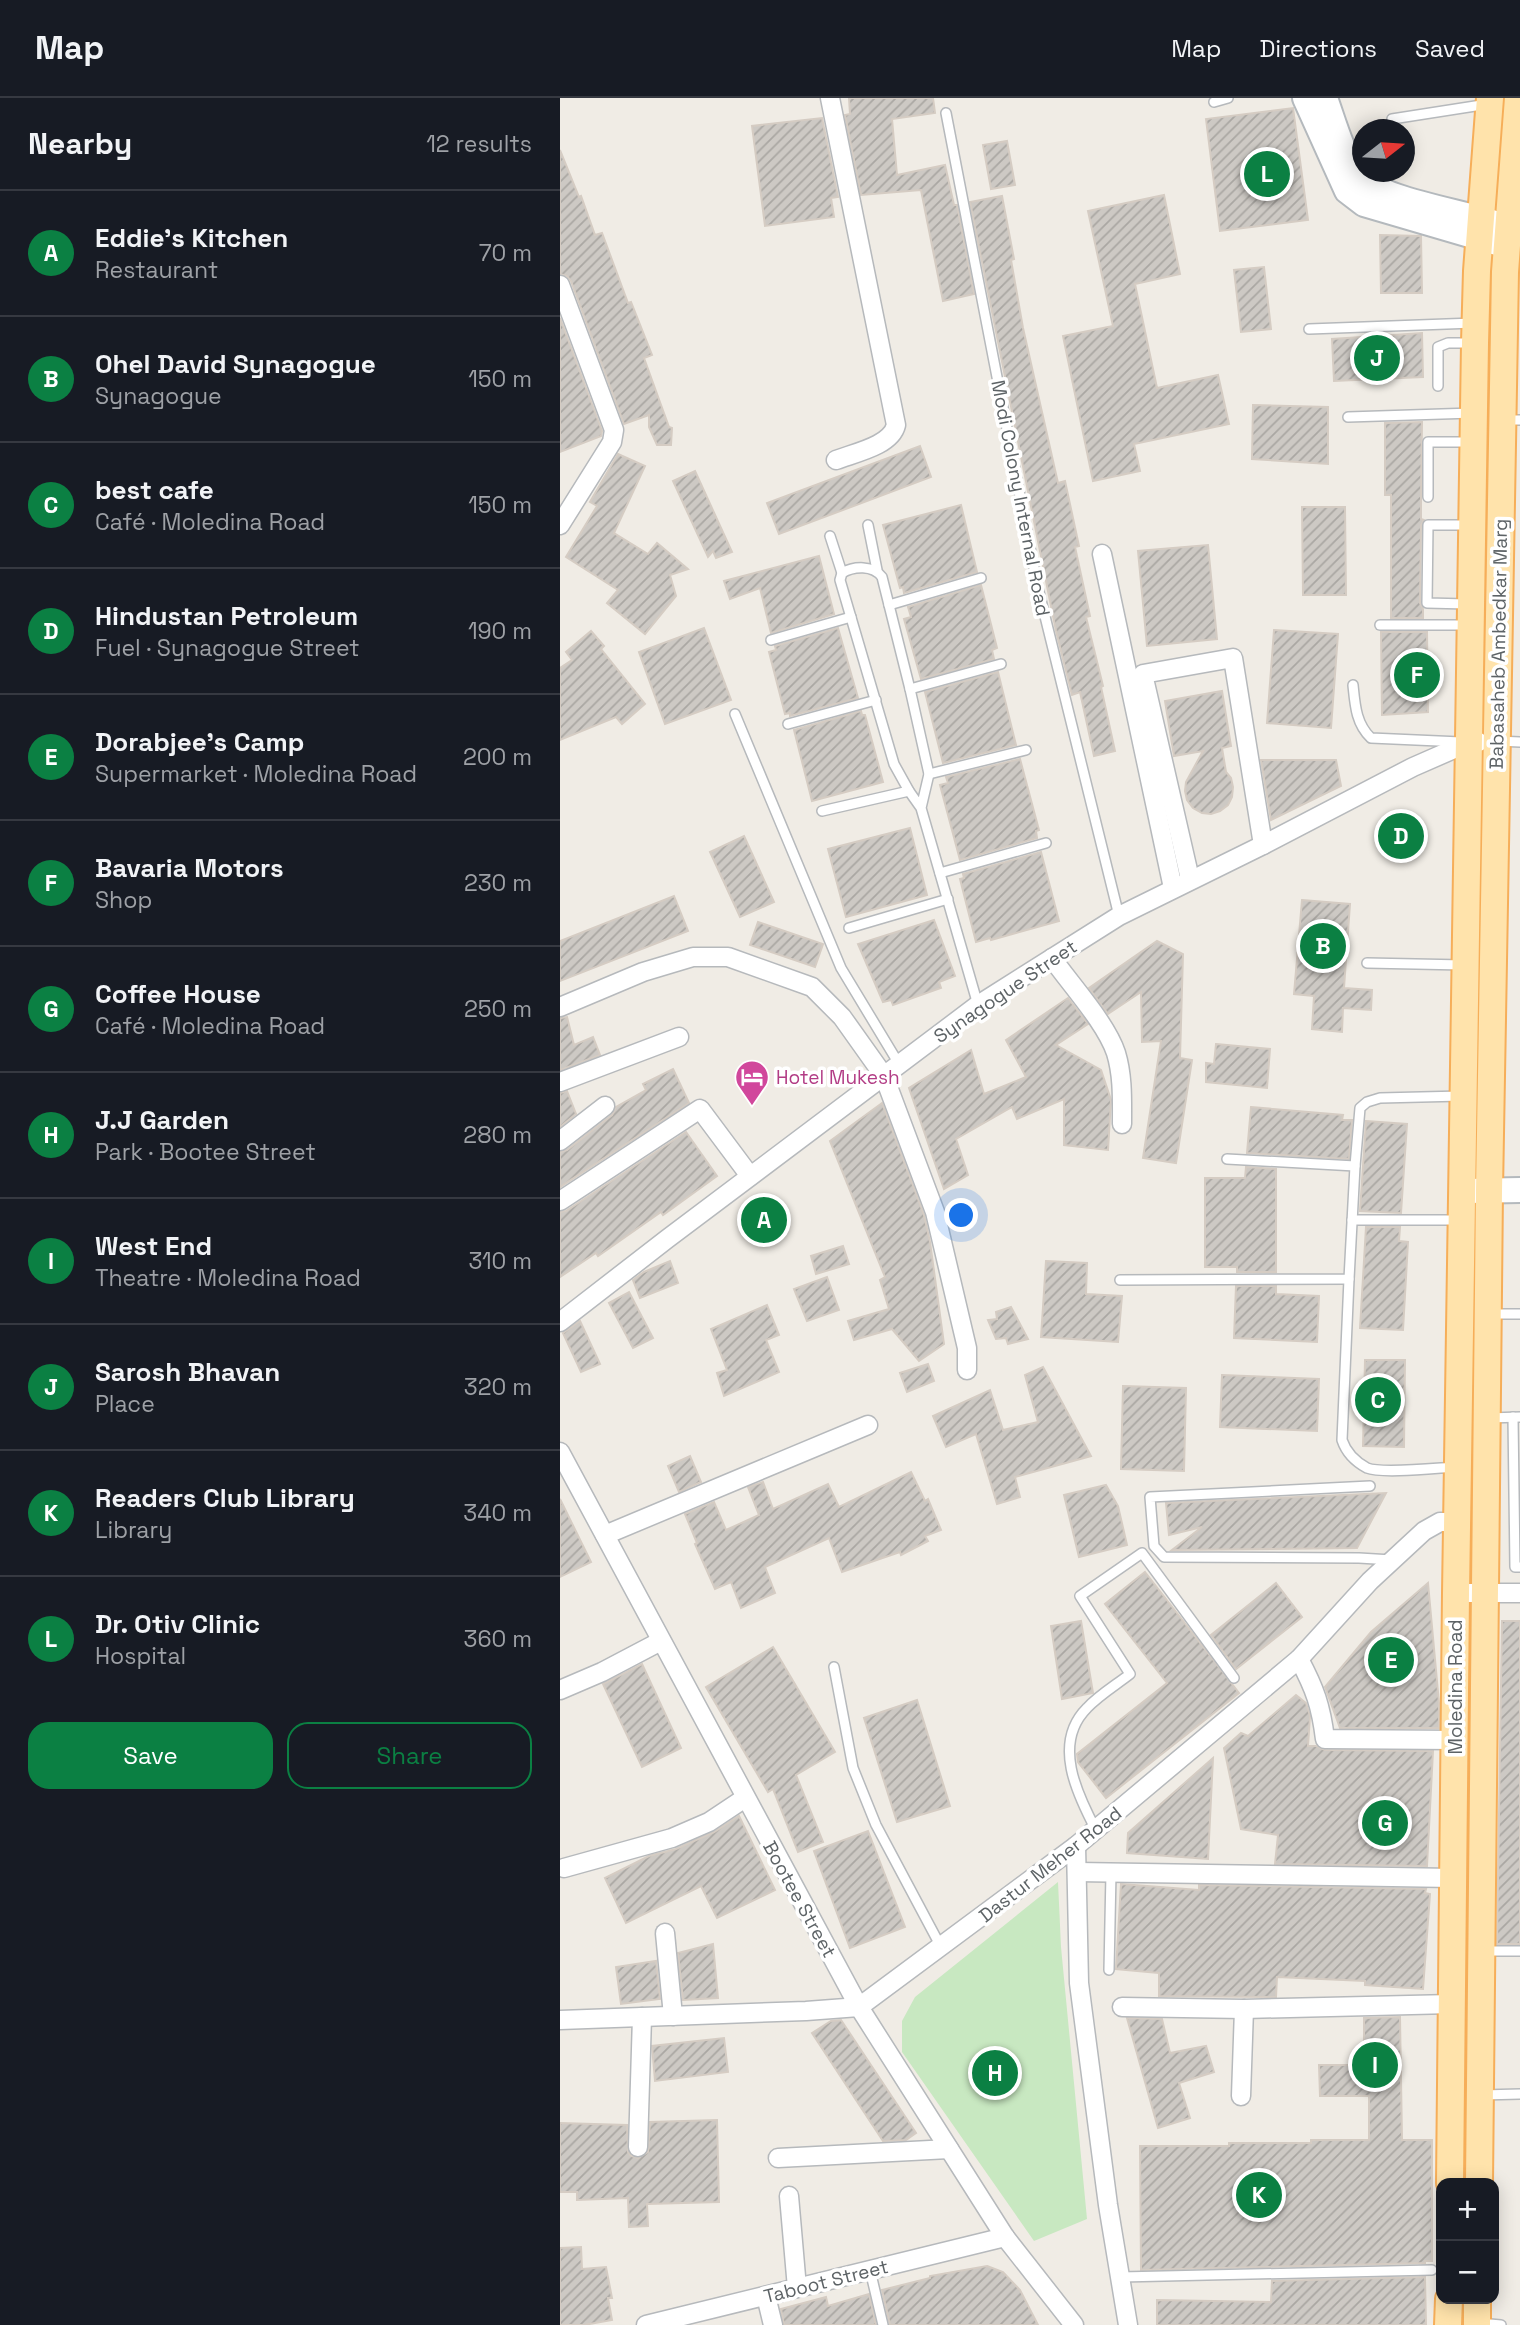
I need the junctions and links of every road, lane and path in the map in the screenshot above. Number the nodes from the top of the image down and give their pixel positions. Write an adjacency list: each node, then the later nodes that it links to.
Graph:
1 (830, 98): 20 (street)
2 (1228, 98): 7 (lane)
3 (1305, 98): 10 (main road)
4 (1325, 98): 10 (main road)
5 (1518, 98): 11 (main road, Babasaheb Ambedkar Marg)
6 (1489, 101): 9 (lane); 10 (main road, Babasaheb Ambedkar Marg)
7 (1214, 102)
8 (946, 113): 53 (lane, Modi Colony Internal Road)
9 (1392, 119)
10 (1480, 228): 11 (main road); 14 (main road, Babasaheb Ambedkar Marg)
11 (1512, 236): 18 (main road, Babasaheb Ambedkar Marg)
12 (560, 285): 22 (street)
13 (1309, 330): 14 (lane)
14 (1476, 333): 15 (lane); 16 (main road, Babasaheb Ambedkar Marg)
15 (1437, 386)
16 (1475, 413): 17 (lane); 19 (main road, Babasaheb Ambedkar Marg)
17 (1348, 416)
18 (1511, 420): 42 (main road, Babasaheb Ambedkar Marg)
19 (1475, 442): 21 (lane); 24 (main road, Babasaheb Ambedkar Marg)
20 (836, 460)
21 (1428, 497)
22 (560, 525)
23 (868, 525): 27 (lane)
24 (1473, 525): 31 (main road, Babasaheb Ambedkar Marg); 31 (lane)
25 (830, 536): 28 (lane)
26 (1102, 554): 51 (street)
27 (877, 570): 28 (lane); 30 (lane)
28 (842, 573): 32 (lane)
29 (981, 578): 30 (lane)
30 (889, 605): 37 (lane)
31 (1472, 614): 33 (lane); 41 (main road, Babasaheb Ambedkar Marg)
32 (851, 617): 34 (lane); 38 (lane)
33 (1380, 625)
34 (771, 640)
35 (1000, 664): 37 (lane)
36 (1353, 685): 41 (lane)
37 (911, 689): 44 (lane)
38 (876, 700): 40 (lane); 45 (lane)
39 (735, 714): 61 (lane)
40 (788, 724)
41 (1470, 742): 42 (street, Synagogue Street); 49 (street, Synagogue Street); 57 (main road, Babasaheb Ambedkar Marg)
42 (1508, 742): 72 (main road, Babasaheb Ambedkar Marg)
43 (1026, 750): 44 (lane)
44 (929, 774): 46 (lane)
45 (909, 791): 46 (lane); 47 (lane)
46 (921, 808): 50 (lane)
47 (822, 811)
48 (1046, 843): 50 (lane)
49 (1263, 845): 51 (street, Synagogue Street); 51 (street)
50 (940, 873): 52 (lane)
51 (1181, 884): 53 (street, Synagogue Street)
52 (948, 899): 54 (lane); 58 (lane)
53 (1119, 916): 55 (street, Synagogue Street)
54 (849, 928)
55 (1052, 958): 58 (street, Synagogue Street); 66 (street)
56 (1367, 963): 57 (lane)
57 (1466, 965): 64 (main road, Babasaheb Ambedkar Marg)
58 (978, 1005): 61 (street, Synagogue Street)
59 (560, 1007): 62 (street)
60 (679, 1037): 63 (street)
61 (900, 1064): 62 (street, Synagogue Street)
62 (884, 1076): 71 (street, Synagogue Street); 83 (street)
63 (560, 1082)
64 (1464, 1096): 69 (lane); 73 (main road, Babasaheb Ambedkar Marg)
65 (605, 1106): 67 (street)
66 (1122, 1124)
67 (560, 1141)
68 (1227, 1159): 69 (lane)
69 (1355, 1166): 76 (lane)
70 (1520, 1175): 72 (main road)
71 (750, 1176): 75 (street); 82 (street, Synagogue Street)
72 (1489, 1183): 73 (main road); 74 (main road); 80 (main road, Moledina Road)
73 (1462, 1184): 77 (main road, Moledina Road)
74 (1520, 1190)
75 (560, 1201)
76 (1352, 1220): 77 (lane); 78 (lane)
77 (1461, 1220): 87 (main road, Moledina Road)
78 (1349, 1279): 79 (lane); 87 (lane)
79 (1120, 1280)
80 (1488, 1314): 81 (lane); 84 (main road, Moledina Road)
81 (1520, 1314)
82 (560, 1322)
83 (967, 1370)
84 (1506, 1417): 92 (lane); 93 (main road, Moledina Road)
85 (868, 1425): 90 (street)
86 (560, 1452): 90 (street, Bootee Street)
87 (1458, 1467): 89 (main road, Moledina Road)
88 (1370, 1486): 91 (lane)
89 (1458, 1522): 91 (street, Dastur Meher Road); 95 (main road, Moledina Road)
90 (606, 1535): 96 (street, Bootee Street)
91 (1392, 1560): 97 (street, Dastur Meher Road)
92 (1520, 1567)
93 (1485, 1593): 94 (street); 95 (street); 111 (main road, Moledina Road)
94 (1520, 1593)
95 (1456, 1594): 101 (main road, Moledina Road)
96 (661, 1641): 100 (street); 102 (street, Bootee Street)
97 (1299, 1659): 101 (street); 103 (street, Dastur Meher Road)
98 (834, 1667): 110 (lane)
99 (1234, 1678): 103 (lane)
100 (560, 1690)
101 (1455, 1740): 108 (main road, Moledina Road)
102 (745, 1798): 105 (street); 115 (street, Bootee Street)
103 (1096, 1830): 104 (street, Dastur Meher Road)
104 (1076, 1846): 106 (street); 110 (street, Dastur Meher Road)
105 (564, 1868)
106 (1077, 1872): 107 (street); 133 (street)
107 (1111, 1873): 108 (street); 113 (lane)
108 (1453, 1878): 114 (main road, Moledina Road)
109 (665, 1933): 118 (street)
110 (941, 1947): 115 (street, Dastur Meher Road)
111 (1481, 1951): 112 (lane); 122 (main road, Moledina Road)
112 (1520, 1951)
113 (1109, 1970)
114 (1452, 2004): 117 (street); 127 (main road, Moledina Road)
115 (859, 2007): 118 (street); 125 (street, Bootee Street)
116 (1122, 2007): 117 (street)
117 (1244, 2009): 123 (street)
118 (673, 2016): 119 (street)
119 (642, 2017): 120 (street); 124 (street)
120 (560, 2020)
121 (1520, 2094): 122 (lane)
122 (1480, 2095): 128 (main road, Moledina Road)
123 (1241, 2096)
124 (638, 2147)
125 (949, 2149): 126 (street); 130 (street, Bootee Street)
126 (778, 2158)
127 (1450, 2178)
128 (1479, 2178)
129 (789, 2196): 134 (street)
130 (1006, 2237): 131 (street, Taboot Street); 140 (street, Bootee Street)
131 (870, 2270): 134 (street, Taboot Street); 139 (lane)
132 (1432, 2270): 133 (lane)
133 (1121, 2277): 141 (street)
134 (797, 2288): 135 (street, Taboot Street)
135 (766, 2296): 137 (street, Taboot Street); 138 (street)
136 (1449, 2304): 142 (main road)
137 (646, 2325)
138 (774, 2325)
139 (883, 2325)
140 (1074, 2325)
141 (1128, 2325)
142 (1448, 2325)

